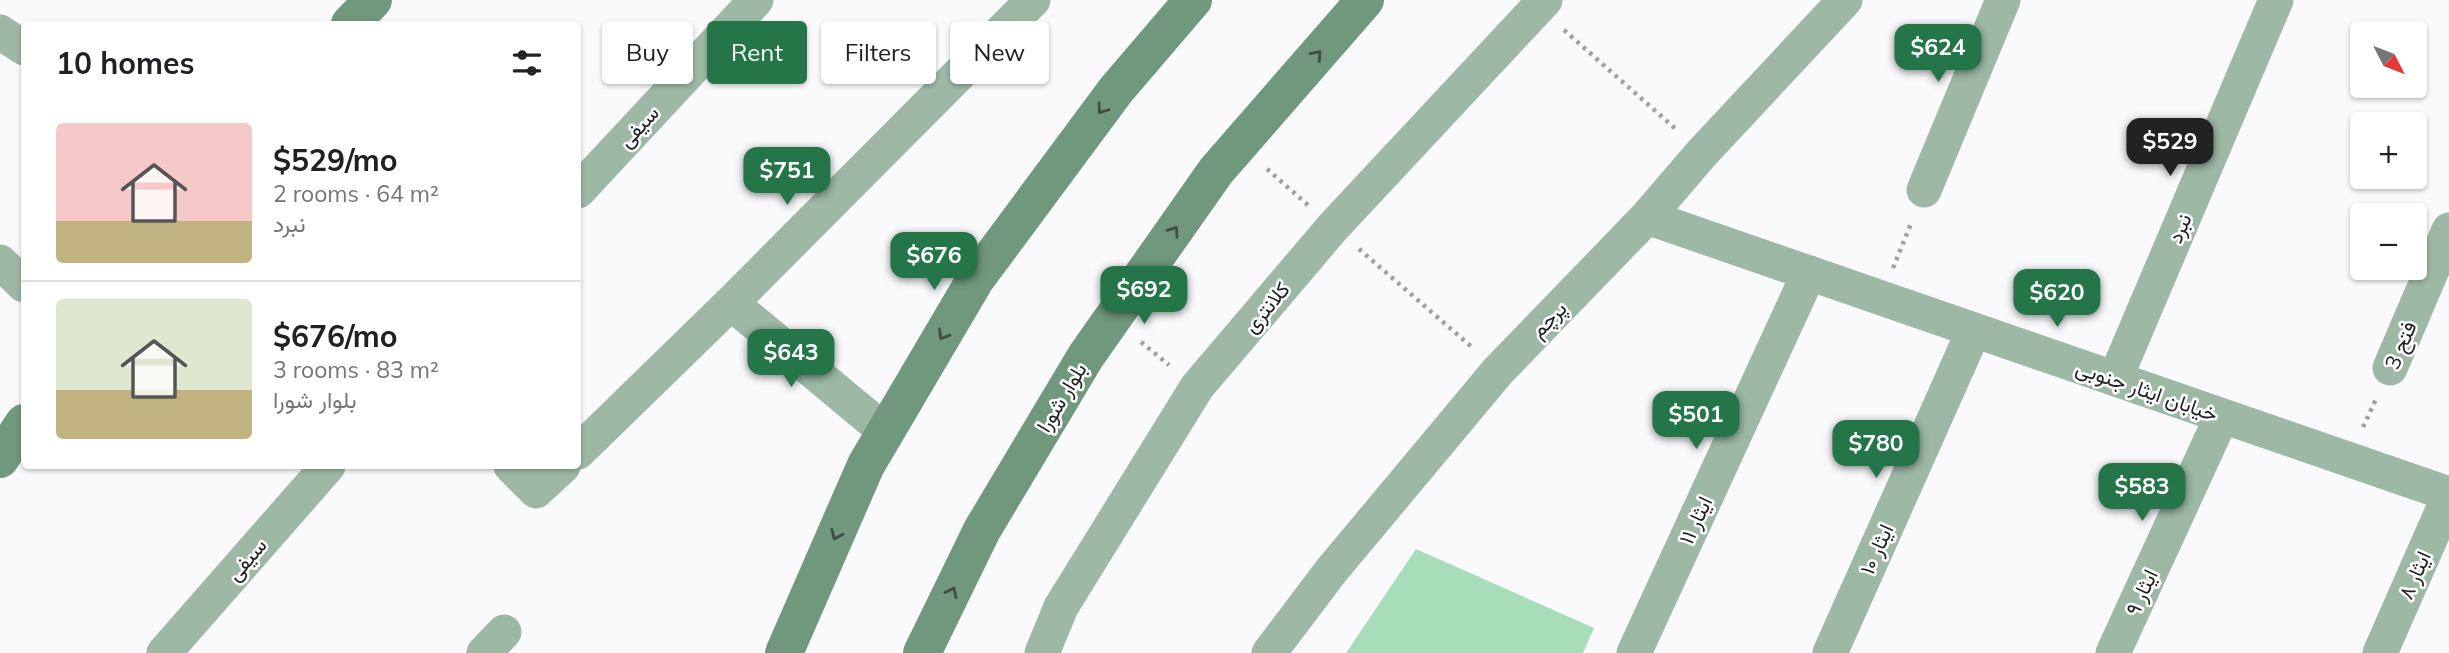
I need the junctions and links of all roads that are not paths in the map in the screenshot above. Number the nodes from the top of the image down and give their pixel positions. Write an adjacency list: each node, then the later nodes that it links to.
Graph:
1 (373, 0): 10 (main road)
2 (756, 0): 13 (street, سیفی)
3 (1033, 0): 20 (street)
4 (1193, 0): 26 (main road, one-way to 26)
5 (1365, 0): 35 (main road, بلوار شورا, one-way to 5)
6 (1845, 0): 15 (street, پرچم)
7 (2003, 0): 14 (street)
8 (2276, 0): 23 (street, نبرد)
9 (1538, 2): 36 (street, کلانتری)
10 (353, 21)
11 (0, 32): 12 (street)
12 (21, 46)
13 (581, 188)
14 (1924, 190)
15 (1647, 217): 18 (street, خیابان ایثار جنوبی); 37 (street, پرچم)
16 (2449, 230): 22 (street, فتح 3)
17 (0, 262): 19 (street)
18 (1809, 273): 21 (street, خیابان ایثار جنوبی); 38 (street, ایثار ۱۱)
19 (21, 282)
20 (731, 303): 26 (street); 27 (street)
21 (1974, 330): 23 (street, خیابان ایثار جنوبی); 39 (street, ایثار ۱۰)
22 (2390, 368)
23 (2115, 379): 24 (street, خیابان ایثار جنوبی)
24 (2222, 416): 32 (street, خیابان ایثار جنوبی); 40 (street, ایثار ۹)
25 (21, 427): 28 (main road)
26 (886, 432): 34 (main road, one-way to 34)
27 (581, 449)
28 (0, 458)
29 (325, 469): 33 (street, سیفی)
30 (514, 469): 31 (street)
31 (560, 469)
32 (2449, 495): 41 (street, ایثار ۸)
33 (164, 653)
34 (784, 653)
35 (922, 653)
36 (1042, 653)
37 (1269, 653)
38 (1634, 653)
39 (1830, 653)
40 (2113, 653)
41 (2380, 653)

